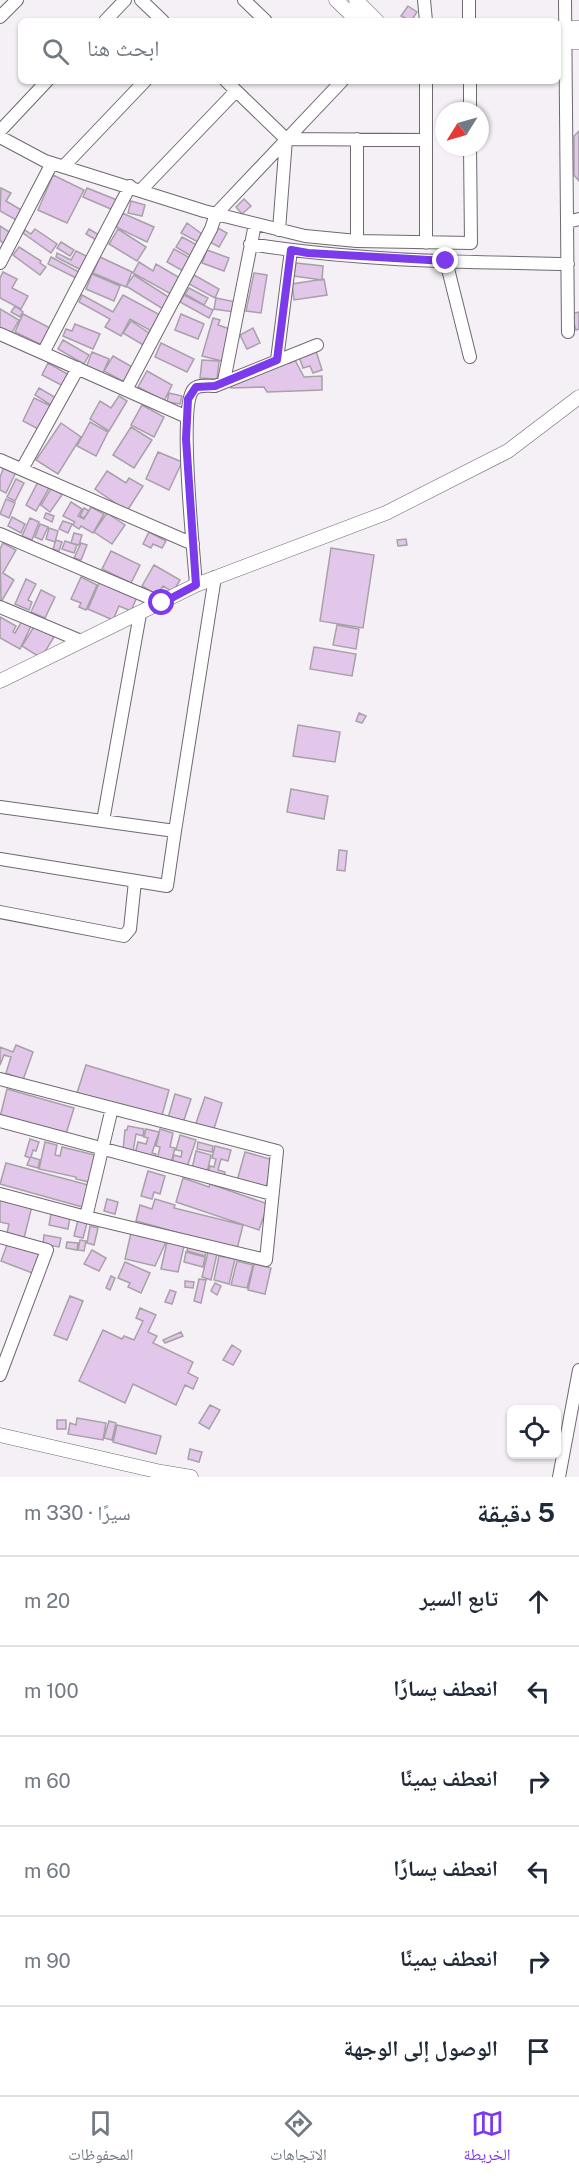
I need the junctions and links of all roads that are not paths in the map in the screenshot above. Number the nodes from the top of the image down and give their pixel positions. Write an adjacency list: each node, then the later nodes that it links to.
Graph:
1 (17, 0): 10 (street)
2 (125, 0): 11 (street)
3 (141, 0): 12 (street)
4 (244, 0): 13 (street)
5 (336, 0): 14 (street)
6 (356, 0): 15 (street)
7 (424, 0): 16 (street)
8 (469, 0): 17 (street)
9 (565, 0): 18 (street)
10 (0, 17)
11 (108, 18)
12 (160, 18)
13 (263, 18)
14 (355, 18)
15 (374, 18)
16 (426, 18)
17 (470, 18)
18 (567, 35): 36 (street)
19 (44, 84): 27 (street)
20 (142, 84): 33 (street)
21 (229, 84): 25 (street)
22 (334, 84): 29 (street)
23 (426, 84): 31 (street)
24 (470, 84): 26 (street)
25 (236, 91): 29 (street); 34 (street)
26 (470, 102)
27 (0, 130)
28 (0, 137): 33 (street)
29 (286, 139): 30 (street); 35 (street); 38 (street)
30 (357, 139): 31 (street); 39 (street)
31 (426, 140): 40 (street)
32 (470, 156): 40 (street)
33 (58, 165): 34 (street); 44 (street)
34 (135, 188): 35 (street); 49 (street)
35 (216, 214): 37 (street); 54 (street)
36 (573, 221): 45 (street)
37 (255, 224): 38 (street); 41 (street)
38 (279, 230): 39 (street)
39 (357, 241): 40 (street)
40 (426, 243)
41 (250, 244): 42 (street); 53 (street)
42 (291, 250): 43 (street); 51 (street)
43 (446, 261): 45 (street); 50 (street)
44 (0, 263)
45 (568, 264): 46 (street)
46 (568, 332)
47 (0, 334): 49 (street)
48 (317, 345): 51 (street)
49 (43, 353): 52 (street)
50 (470, 357)
51 (277, 360): 53 (street)
52 (78, 368): 54 (street); 58 (street)
53 (224, 381): 56 (street)
54 (126, 390): 56 (street)
55 (579, 397): 61 (street)
56 (187, 417): 60 (street)
57 (0, 460): 58 (street)
58 (22, 469): 60 (street)
59 (0, 534): 63 (street)
60 (193, 544): 62 (street)
61 (215, 577): 62 (street); 70 (street)
62 (196, 585): 63 (street)
63 (162, 603): 65 (street)
64 (0, 607): 66 (street)
65 (140, 614): 66 (street); 69 (street)
66 (81, 641): 67 (street)
67 (2, 679)
68 (0, 807): 69 (street)
69 (103, 821): 70 (street)
70 (175, 831): 72 (street)
71 (0, 859): 72 (street)
72 (135, 880): 73 (street)
73 (0, 912)
74 (0, 1079): 75 (street)
75 (112, 1108): 77 (street); 79 (street)
76 (0, 1121): 77 (street)
77 (102, 1149): 79 (street); 80 (street)
78 (0, 1194): 80 (street)
79 (272, 1194): 80 (street)
80 (86, 1217)
81 (0, 1237): 83 (street)
82 (579, 1370): 86 (street)
83 (0, 1375)
84 (0, 1436): 85 (street)
85 (191, 1477)
86 (559, 1477)

